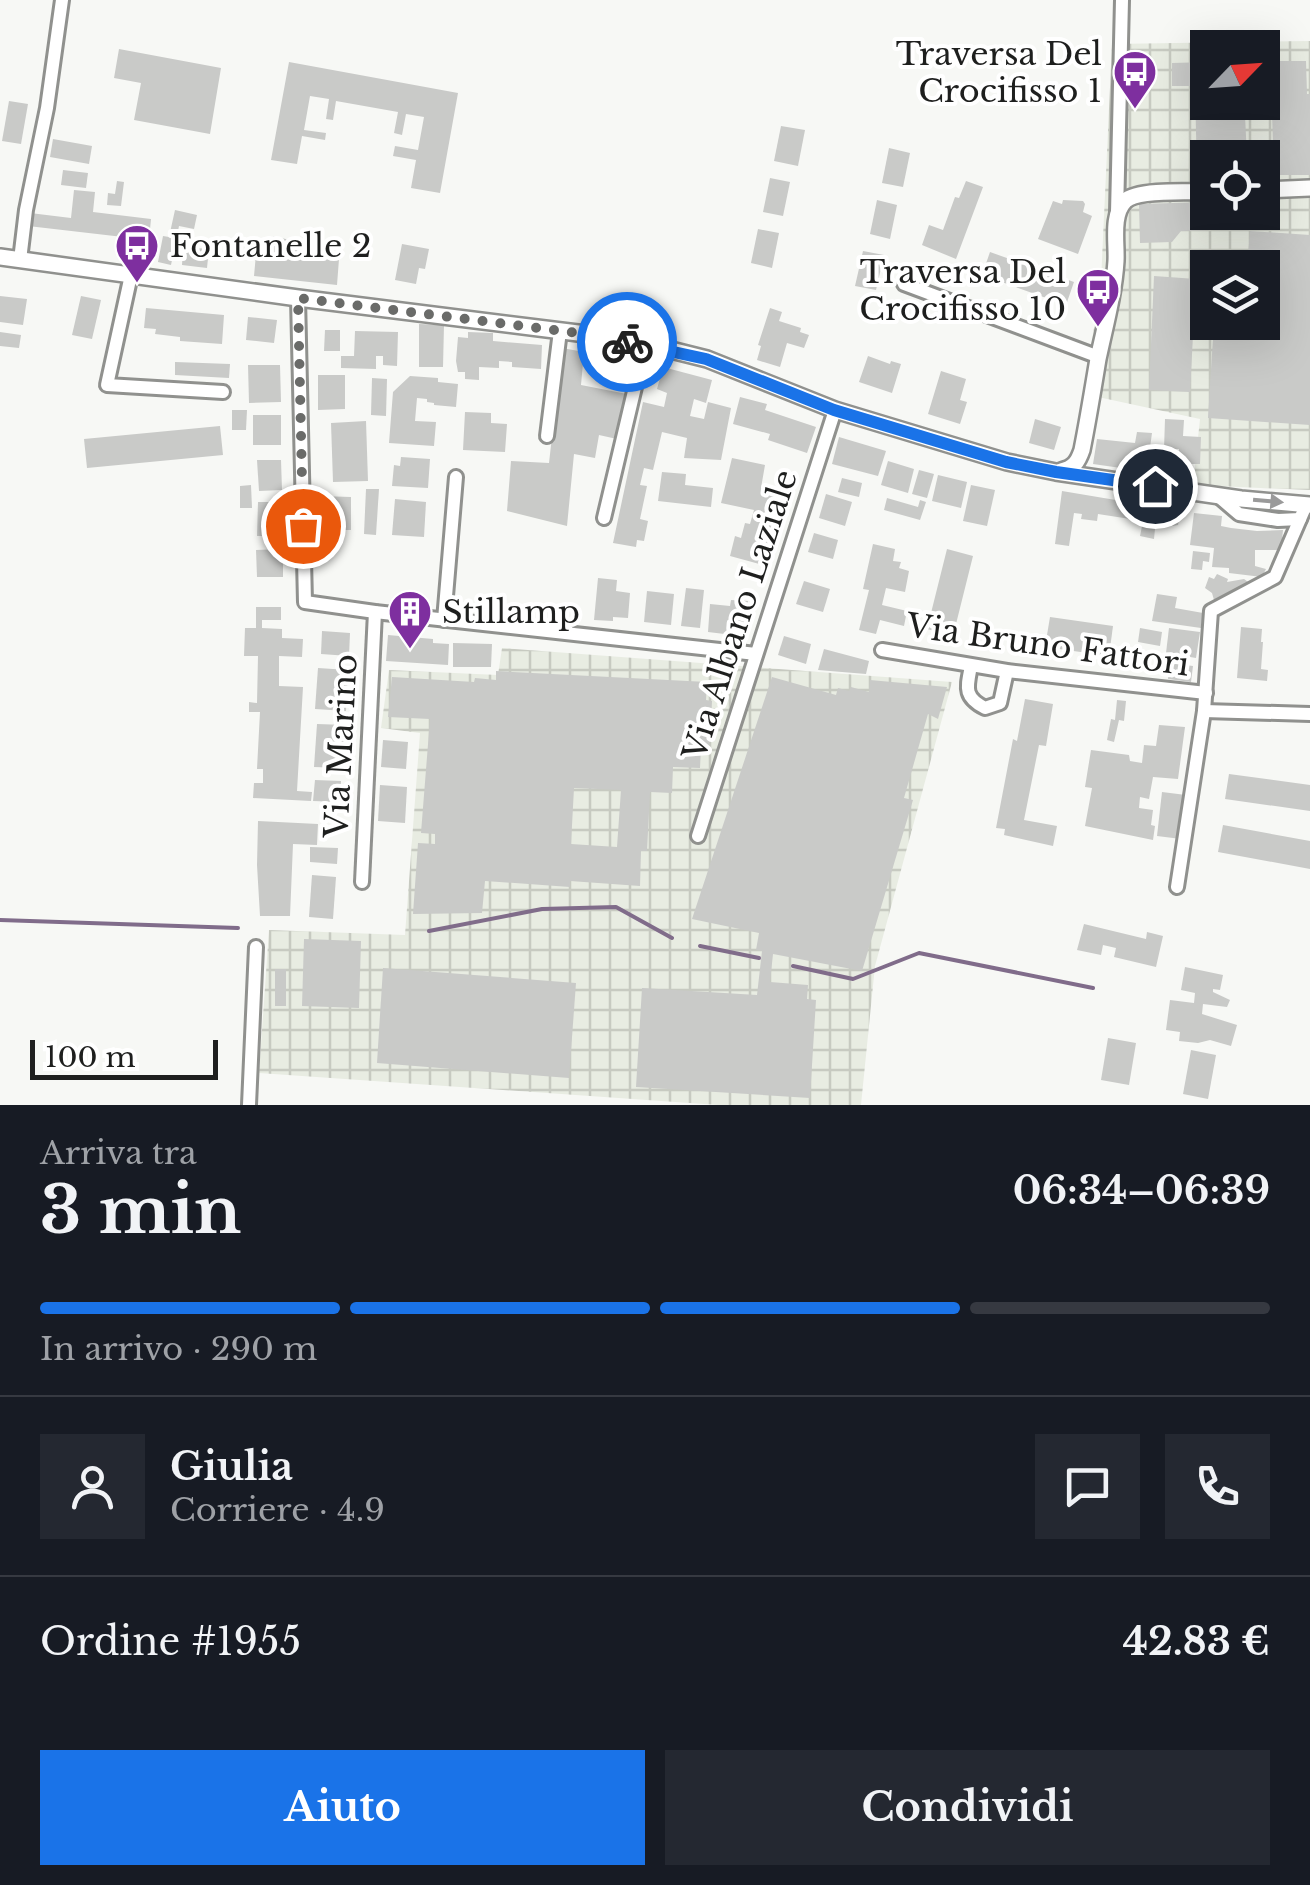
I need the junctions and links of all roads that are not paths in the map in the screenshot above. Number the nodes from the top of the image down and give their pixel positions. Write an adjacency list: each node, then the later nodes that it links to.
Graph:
1 (62, 0): 10 (street)
2 (1122, 0): 3 (street)
3 (1119, 166): 7 (street); 8 (street)
4 (1310, 188): 5 (main road)
5 (1280, 189)
6 (1190, 193): 7 (main road)
7 (1141, 194): 8 (main road)
8 (1117, 220): 16 (main road)
9 (0, 257): 10 (main road)
10 (20, 260): 11 (main road)
11 (131, 275): 13 (main road); 17 (street)
12 (904, 284): 16 (street)
13 (298, 298): 14 (main road); 26 (street)
14 (560, 331): 15 (main road); 19 (street)
15 (646, 345): 18 (main road); 25 (street)
16 (1099, 357): 20 (main road)
17 (223, 392)
18 (834, 410): 21 (main road); 29 (street, Via Albano Laziale)
19 (547, 436)
20 (1082, 450): 21 (main road); 23 (main road)
21 (1056, 472): 23 (main road)
22 (456, 477): 27 (street)
23 (1102, 479): 24 (main road)
24 (1305, 510): 32 (street)
25 (604, 518)
26 (375, 612): 27 (street); 36 (street, Via Marino)
27 (444, 620): 29 (street)
28 (882, 650): 30 (street, Via Bruno Fattori)
29 (756, 654): 35 (street, Via Albano Laziale)
30 (971, 666): 31 (street, Via Bruno Fattori); 31 (street)
31 (1007, 671): 32 (street, Via Bruno Fattori)
32 (1206, 693): 33 (street)
33 (1204, 711): 34 (street); 37 (street)
34 (1310, 714)
35 (698, 836)
36 (362, 882)
37 (1177, 888)
38 (256, 948): 39 (street)
39 (249, 1105)

